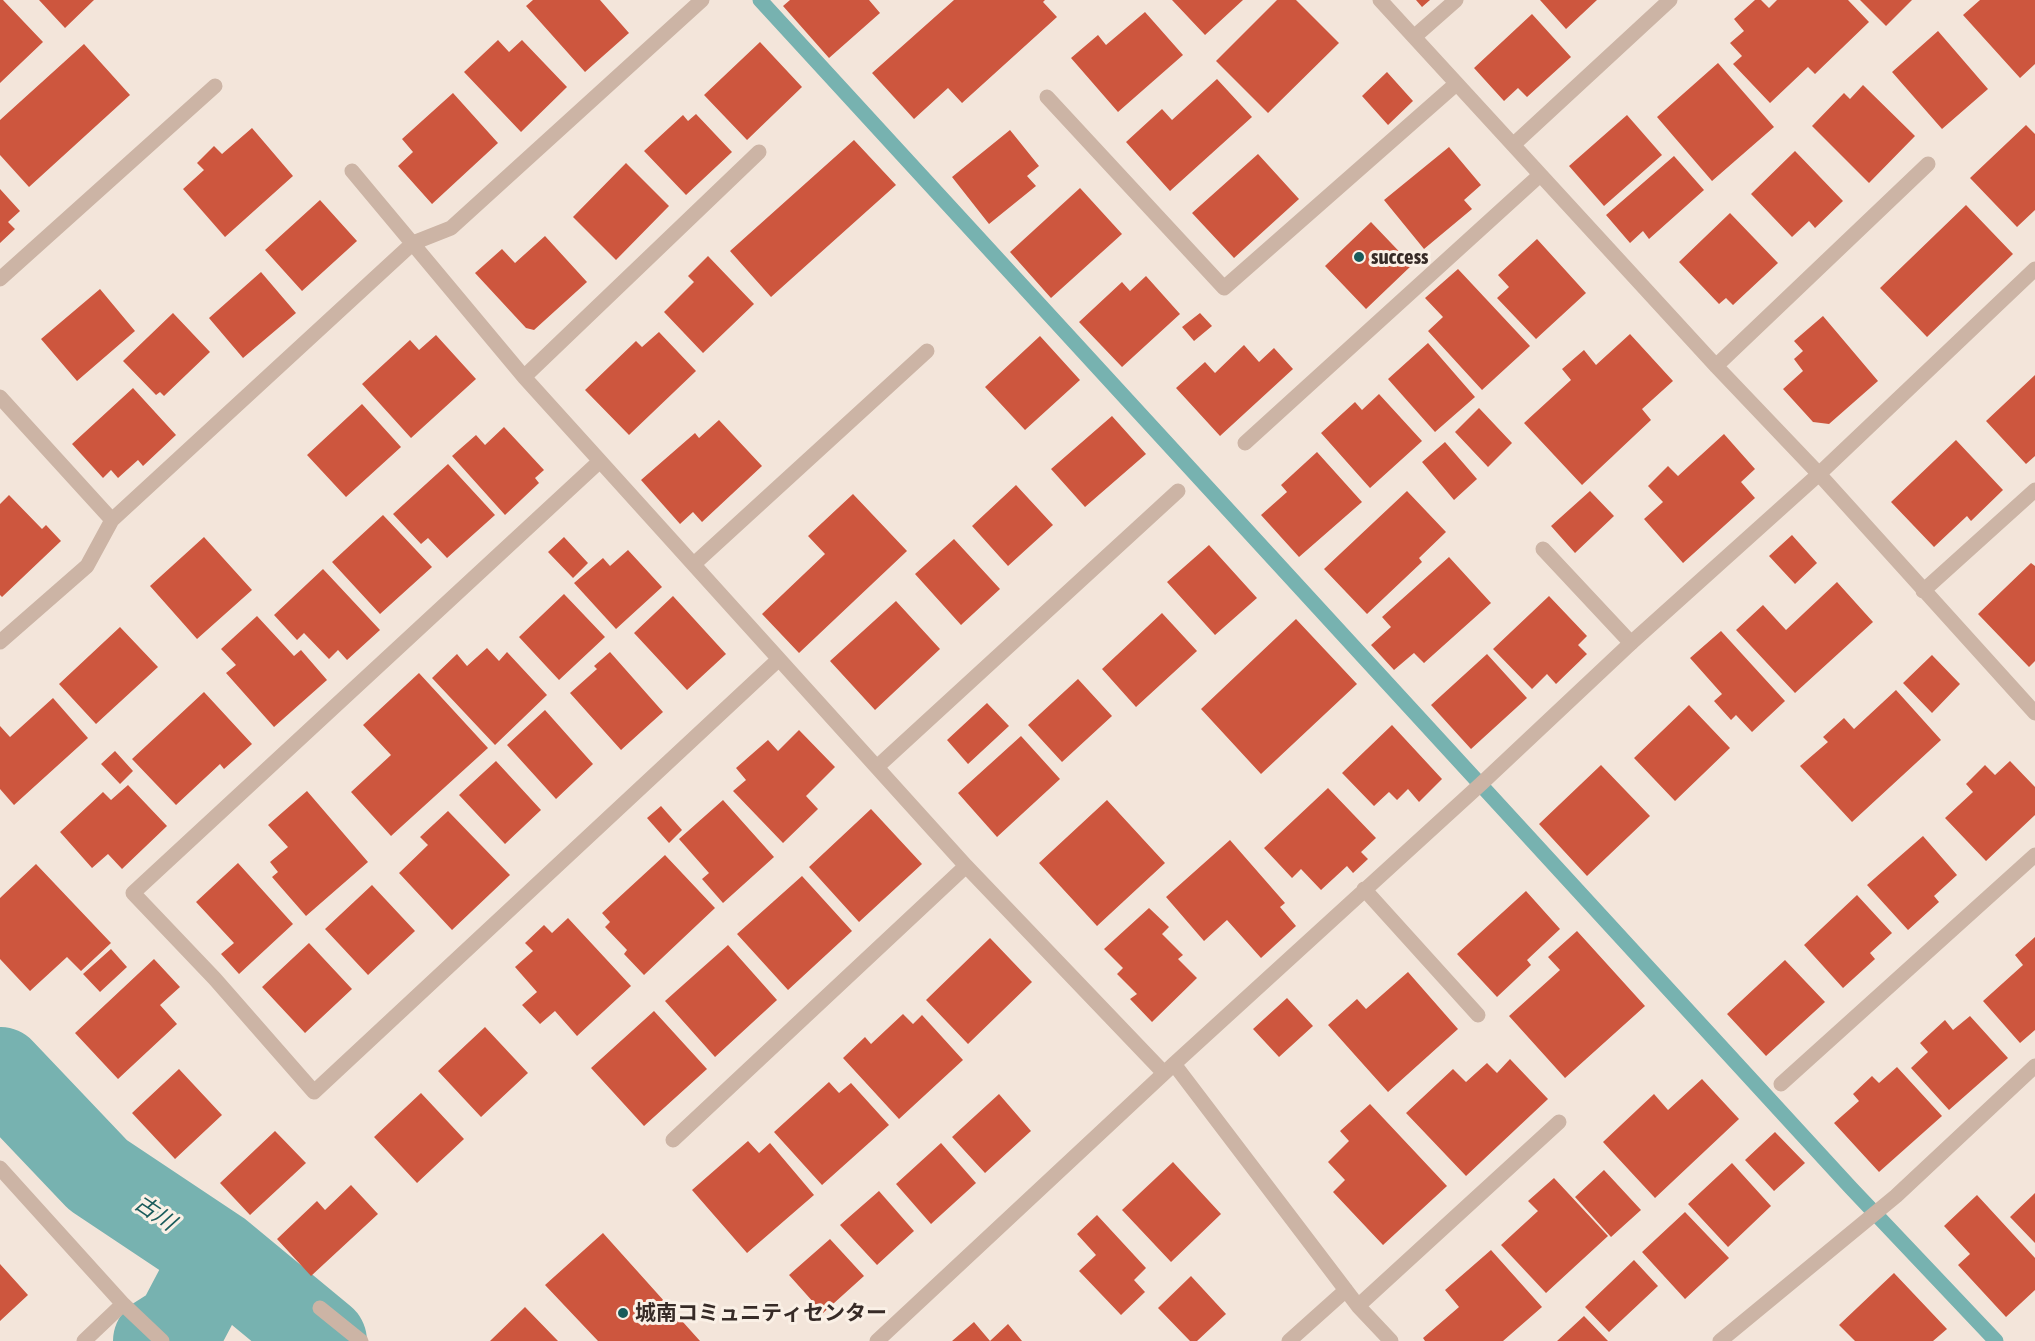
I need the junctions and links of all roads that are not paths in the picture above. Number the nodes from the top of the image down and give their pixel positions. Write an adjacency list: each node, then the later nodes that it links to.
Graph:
1 (702, 0): 14 (street)
2 (1380, 0): 5 (street)
3 (1456, 0): 5 (street)
4 (1670, 0): 9 (street)
5 (1414, 38): 6 (street)
6 (1456, 84): 8 (street); 9 (street)
7 (215, 86): 16 (street)
8 (1047, 98)
9 (1514, 145): 13 (street)
10 (759, 152): 19 (street)
11 (1928, 164): 18 (street)
12 (352, 171): 14 (street)
13 (1540, 175): 18 (street); 21 (street)
14 (413, 243): 19 (street); 26 (street)
15 (2035, 269): 23 (street)
16 (0, 279)
17 (927, 351): 28 (street)
18 (1716, 366): 23 (street)
19 (524, 377): 22 (street)
20 (0, 397): 26 (street)
21 (1245, 443)
22 (600, 461): 28 (street); 32 (street)
23 (1819, 474): 29 (street); 31 (street)
24 (1178, 490): 34 (street)
25 (2035, 490): 29 (street)
26 (112, 520): 30 (street)
27 (1543, 549): 31 (street)
28 (694, 564): 32 (street)
29 (1923, 591): 33 (street)
30 (0, 642)
31 (1631, 643): 37 (street)
32 (779, 659): 34 (street)
33 (2035, 713)
34 (877, 767): 36 (street)
35 (2035, 855): 41 (street)
36 (966, 866): 40 (street); 43 (street)
37 (1364, 889): 38 (street); 40 (street)
38 (1479, 1015)
39 (2035, 1066): 55 (street)
40 (1169, 1068): 45 (street); 52 (street)
41 (1782, 1084)
42 (1559, 1122): 47 (street)
43 (673, 1140)
44 (0, 1168): 46 (street)
45 (1346, 1290): 47 (street); 53 (street)
46 (123, 1304): 49 (street); 50 (street)
47 (1359, 1306): 54 (street)
48 (320, 1308): 51 (street)
49 (84, 1341)
50 (162, 1341)
51 (362, 1341)
52 (877, 1341)
53 (1289, 1341)
54 (1391, 1341)
55 (1720, 1341)

